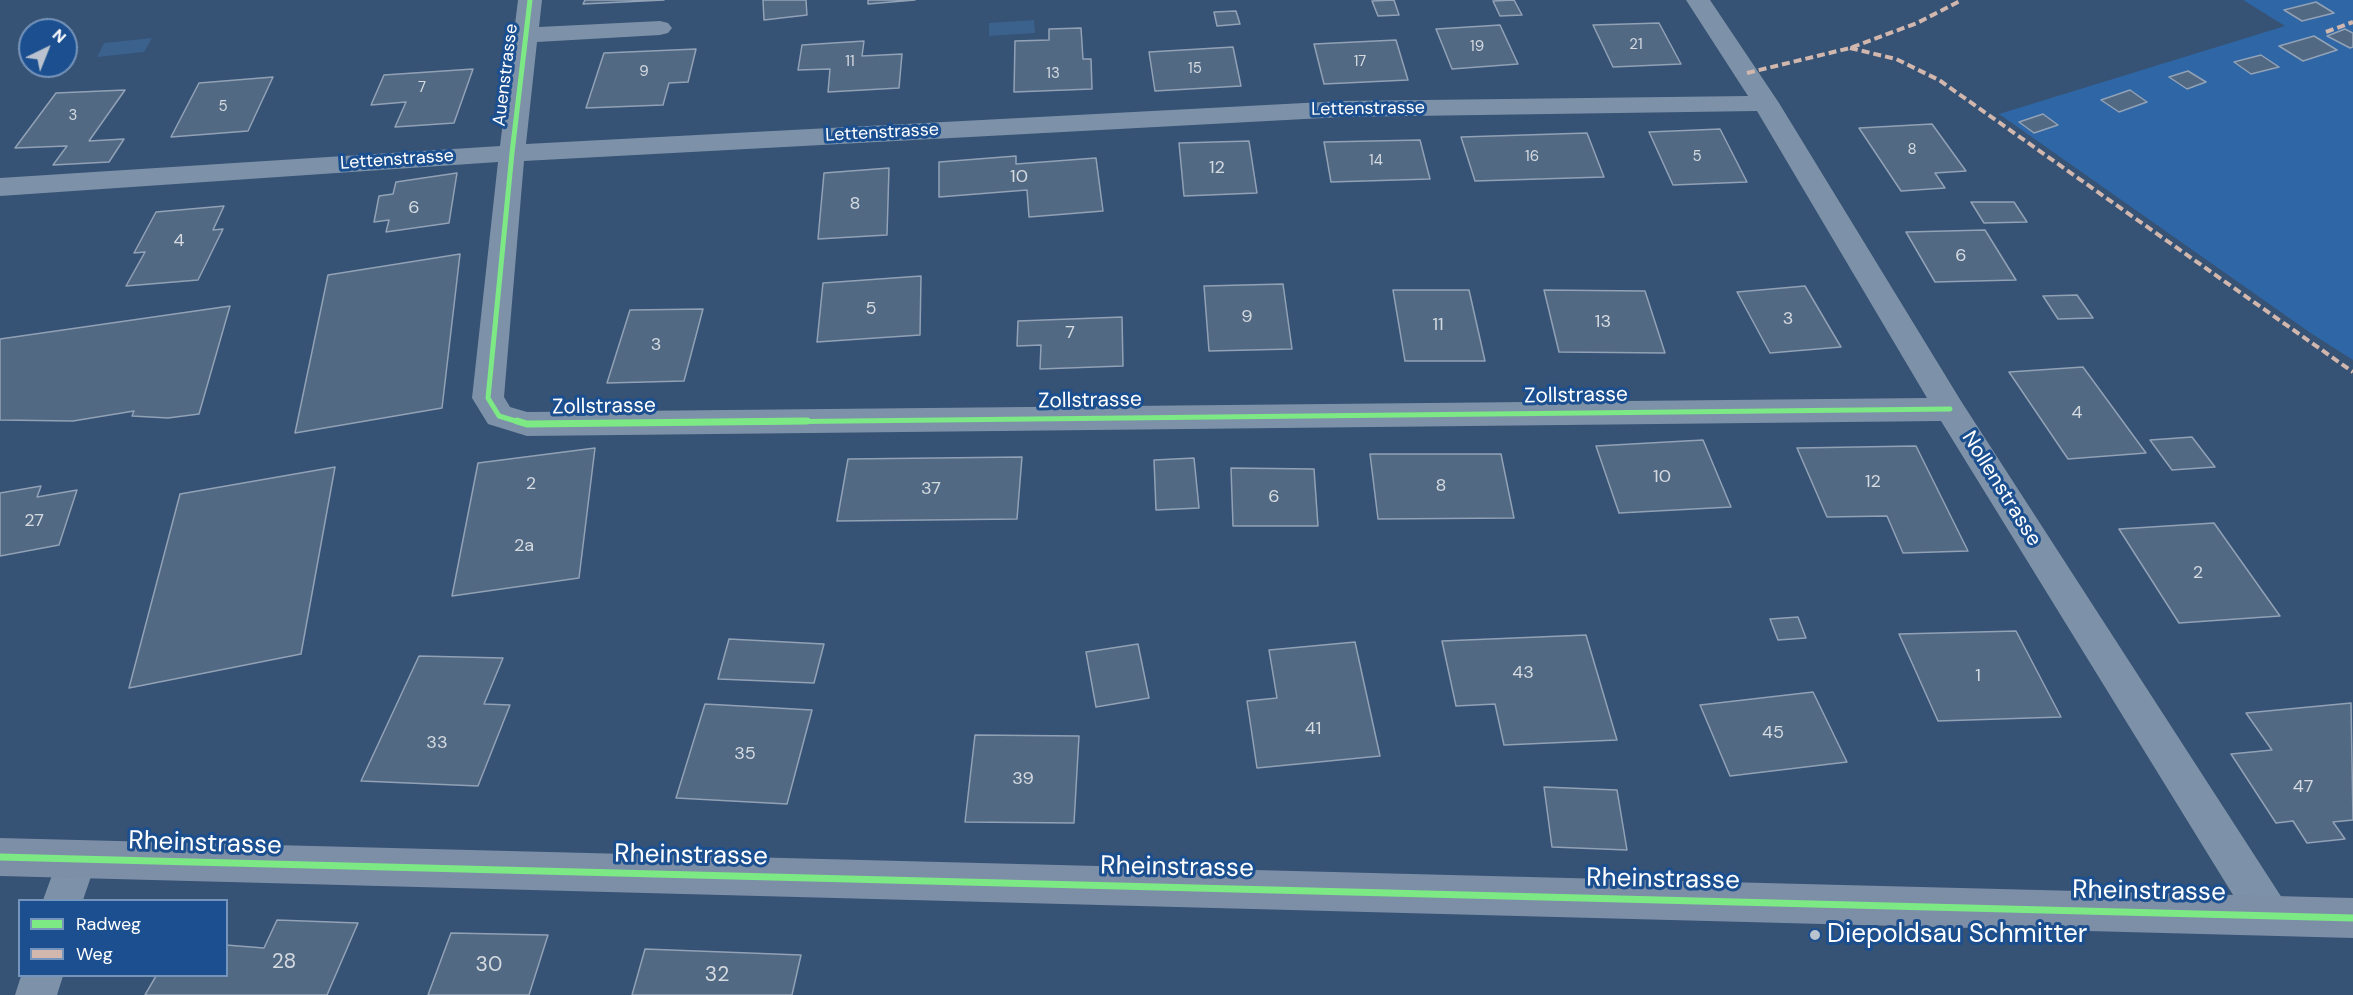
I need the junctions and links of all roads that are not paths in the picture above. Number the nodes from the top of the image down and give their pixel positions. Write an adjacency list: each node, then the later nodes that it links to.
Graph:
1 (530, 0): 4 (street, Auenstrasse)
2 (1698, 0): 5 (street, Nollenstrasse)
3 (660, 28): 4 (street, Auenstrasse)
4 (527, 35): 6 (street, Auenstrasse)
5 (1766, 103): 6 (street, Lettenstrasse); 8 (street, Nollenstrasse)
6 (512, 153): 7 (street, Lettenstrasse); 8 (street, Zollstrasse)
7 (0, 188)
8 (1950, 408): 12 (street, Nollenstrasse)
9 (0, 857): 10 (main road, Rheinstrasse)
10 (77, 859): 11 (street); 12 (main road, Rheinstrasse)
11 (63, 899)
12 (2269, 915): 13 (main road, Rheinstrasse)
13 (2353, 918)
14 (41, 977): 15 (street)
15 (36, 995)

